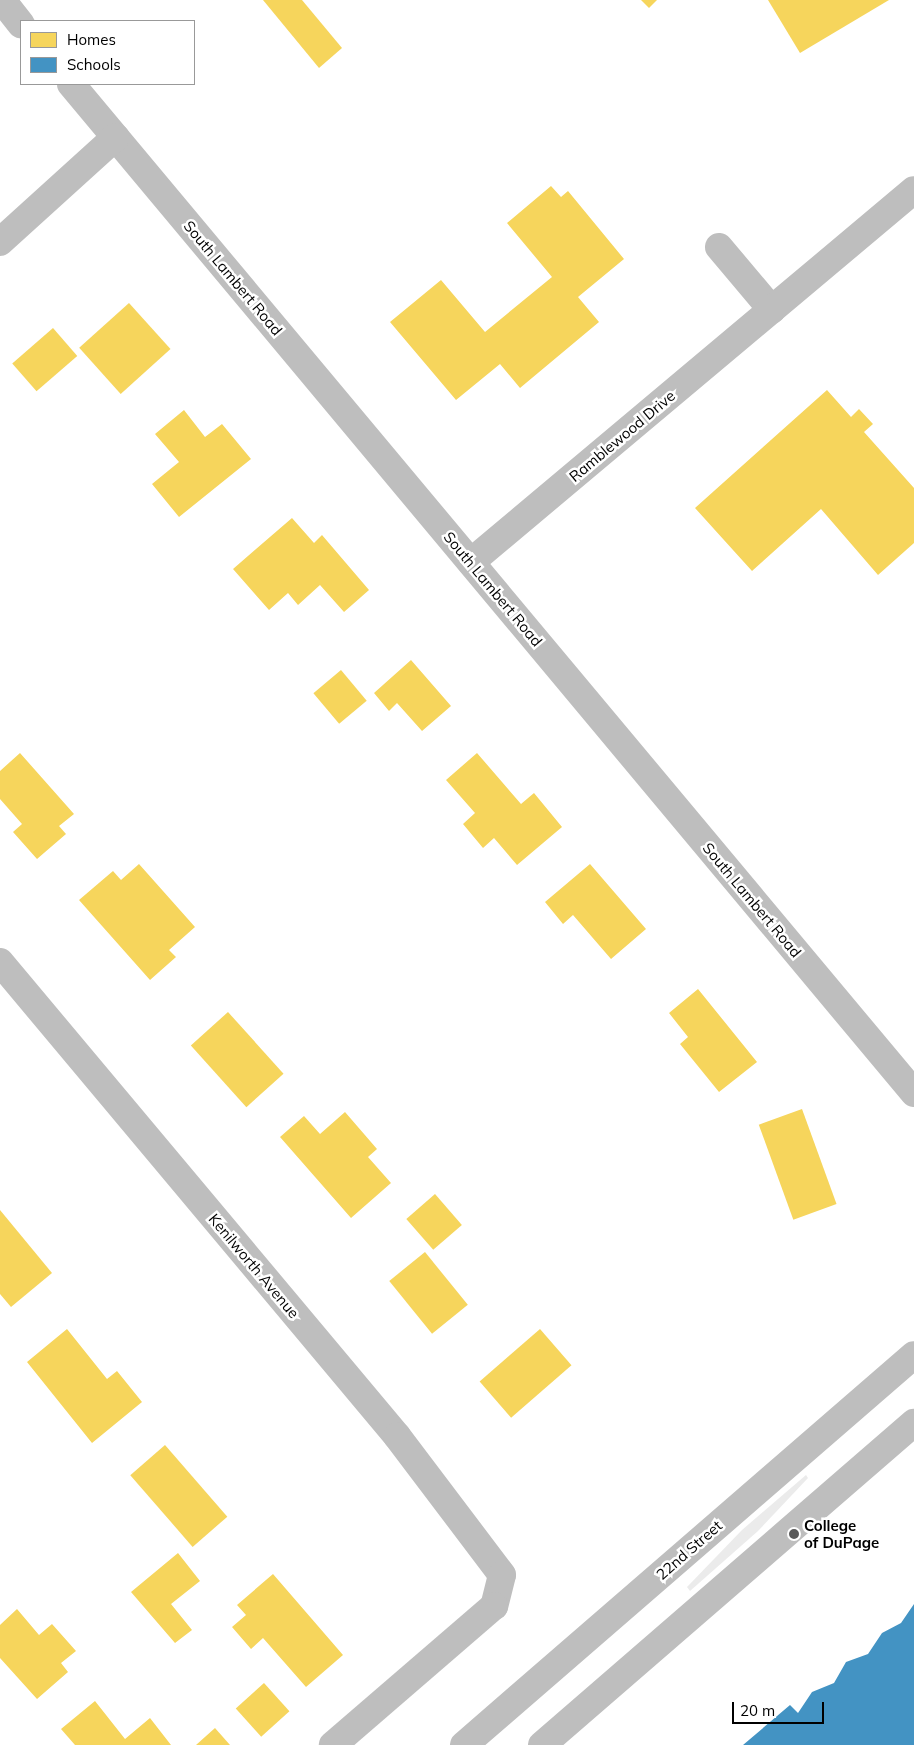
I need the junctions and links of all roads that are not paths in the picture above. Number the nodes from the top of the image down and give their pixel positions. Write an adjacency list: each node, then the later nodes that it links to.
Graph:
1 (2, 0): 2 (street)
2 (20, 23)
3 (73, 85): 4 (street, South Lambert Road)
4 (116, 137): 6 (street); 9 (street, South Lambert Road)
5 (914, 190): 8 (street, Ramblewood Drive)
6 (0, 242)
7 (719, 247): 8 (street)
8 (772, 310): 9 (street, Ramblewood Drive)
9 (471, 562): 11 (street, South Lambert Road)
10 (0, 962): 14 (street, Kenilworth Avenue)
11 (914, 1094)
12 (914, 1355): 15 (street, 22nd Street)
13 (914, 1423): 16 (street)
14 (333, 1745)
15 (464, 1745)
16 (542, 1745)

